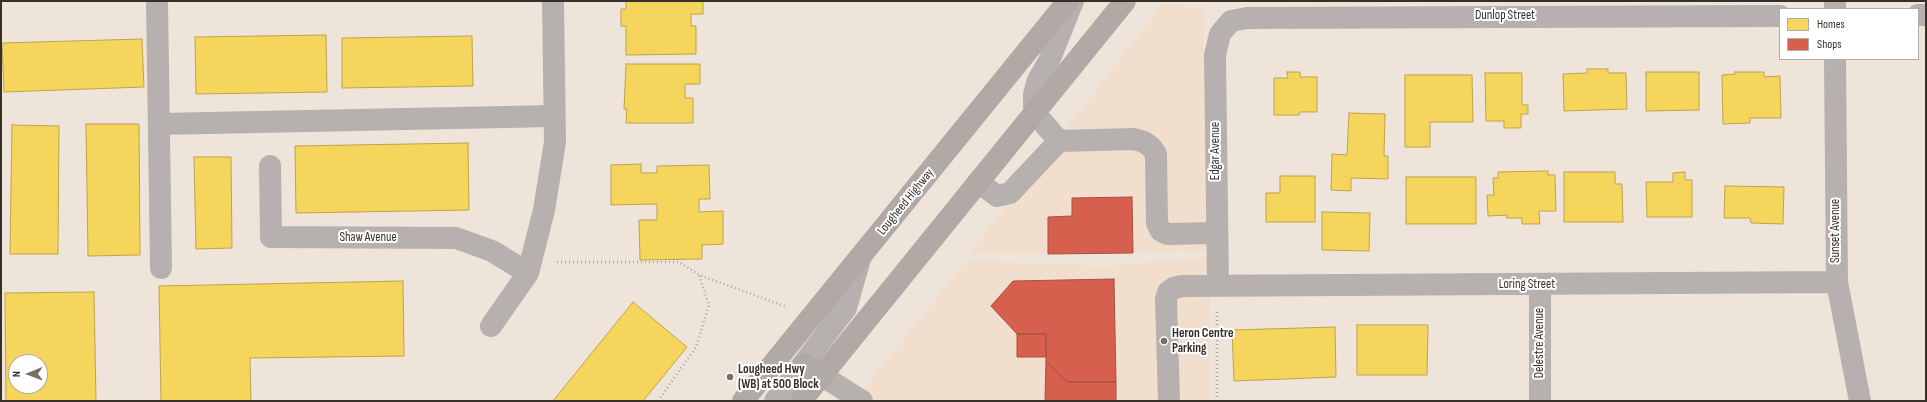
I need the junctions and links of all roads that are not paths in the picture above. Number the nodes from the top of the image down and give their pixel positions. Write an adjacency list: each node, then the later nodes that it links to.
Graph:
1 (157, 1): 12 (street)
2 (553, 1): 11 (street)
3 (1068, 1): 17 (main road, Lougheed Highway)
4 (1073, 1): 10 (street)
5 (1125, 1): 10 (main road)
6 (1547, 8): 7 (street, Dunlop Street); 8 (street, Dunlop Street)
7 (1779, 16)
8 (1231, 21): 16 (street, Edgar Avenue)
9 (1835, 60): 20 (street, Sunset Avenue)
10 (1034, 112): 13 (street); 15 (main road)
11 (554, 116): 12 (street); 18 (street)
12 (159, 124): 19 (street)
13 (1059, 140): 15 (street); 16 (street)
14 (270, 166): 18 (street, Shaw Avenue)
15 (978, 182): 24 (main road)
16 (1216, 233): 21 (street, Edgar Avenue)
17 (860, 259): 24 (street); 25 (main road, Lougheed Highway)
18 (529, 267): 23 (street)
19 (161, 268)
20 (1837, 282): 22 (street, Loring Street); 31 (street, Sunset Avenue)
21 (1218, 285): 22 (street, Loring Street); 29 (street, Loring Street)
22 (1540, 285): 30 (street, Delestre Avenue)
23 (491, 326)
24 (813, 369): 26 (street); 27 (main road); 28 (street)
25 (743, 401)
26 (775, 401)
27 (801, 401)
28 (862, 401)
29 (1169, 401)
30 (1540, 401)
31 (1860, 401)

